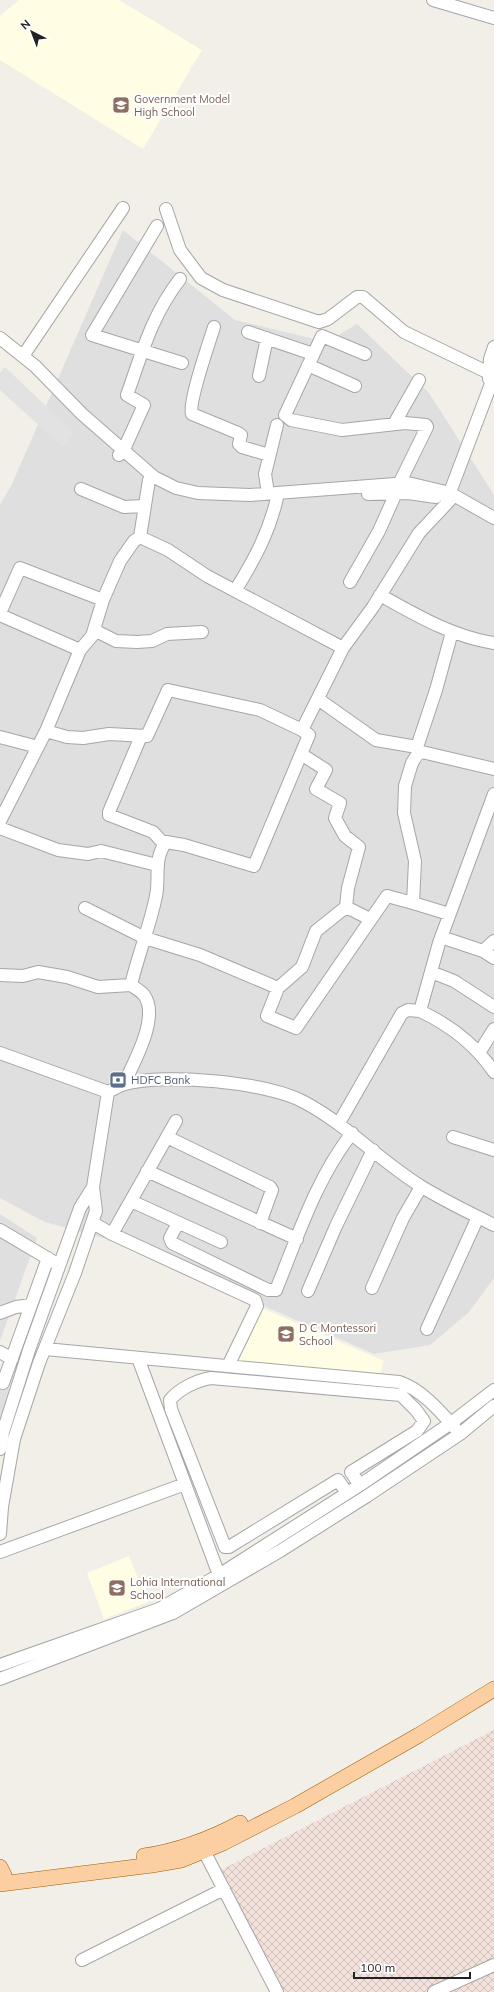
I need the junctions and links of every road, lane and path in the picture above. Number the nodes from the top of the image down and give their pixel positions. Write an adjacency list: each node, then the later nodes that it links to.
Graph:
1 (433, 0): 4 (street)
2 (460, 0): 3 (street)
3 (494, 9)
4 (494, 18)
5 (123, 208): 17 (street)
6 (166, 209): 20 (street)
7 (157, 226): 14 (street)
8 (180, 279): 14 (street)
9 (214, 327): 27 (street)
10 (248, 332): 11 (street)
11 (267, 338): 15 (street); 21 (street)
12 (2, 344): 17 (street); 26 (street)
13 (494, 347): 20 (street)
14 (143, 350): 18 (street); 26 (street)
15 (313, 354): 16 (street); 19 (street)
16 (365, 354)
17 (23, 356): 26 (street)
18 (182, 363)
19 (308, 365): 23 (street); 24 (street)
20 (492, 374): 32 (street)
21 (259, 376)
22 (419, 380): 24 (street)
23 (355, 386)
24 (394, 424): 29 (street)
25 (277, 425): 27 (street)
26 (121, 452): 28 (street); 31 (street)
27 (269, 455): 31 (street)
28 (149, 480): 31 (street); 33 (street)
29 (397, 488): 31 (street); 32 (street); 37 (street)
30 (81, 489): 33 (street)
31 (272, 496): 38 (street)
32 (449, 498): 34 (street); 35 (street); 39 (street)
33 (144, 506): 36 (street)
34 (494, 518)
35 (494, 527)
36 (140, 538): 38 (street); 40 (street)
37 (350, 582)
38 (235, 591): 46 (street)
39 (380, 595): 44 (street); 46 (street)
40 (103, 600): 41 (street); 42 (street)
41 (0, 614): 47 (street)
42 (94, 630): 43 (street); 47 (street)
43 (202, 632)
44 (452, 632): 45 (street); 48 (street)
45 (494, 643)
46 (343, 648): 48 (street)
47 (80, 650): 50 (street)
48 (318, 699): 49 (street)
49 (302, 730): 51 (street); 54 (street)
50 (46, 731): 51 (street); 53 (street)
51 (142, 736): 59 (street)
52 (0, 737): 53 (street)
53 (38, 747): 57 (street)
54 (301, 754): 59 (street); 62 (street)
55 (494, 769): 61 (street)
56 (494, 794): 64 (street)
57 (0, 821)
58 (0, 828): 60 (street)
59 (164, 844): 60 (street)
60 (157, 864): 67 (street)
61 (413, 903): 64 (street); 65 (street)
62 (346, 907): 65 (street); 74 (street)
63 (84, 908): 67 (street)
64 (449, 914): 66 (street)
65 (370, 919): 74 (street)
66 (441, 937): 69 (street); 71 (street)
67 (145, 938): 73 (street); 74 (street)
68 (494, 941): 69 (street)
69 (483, 951): 70 (street)
70 (494, 958)
71 (431, 972): 75 (street); 76 (street)
72 (0, 975): 73 (street)
73 (131, 985): 81 (street)
74 (278, 988)
75 (494, 1007)
76 (420, 1011): 79 (street); 84 (street)
77 (494, 1029): 79 (street)
78 (0, 1053): 82 (street)
79 (479, 1054): 80 (street)
80 (494, 1072)
81 (124, 1084): 82 (street); 84 (street)
82 (108, 1092): 91 (street)
83 (176, 1120): 86 (street)
84 (339, 1123): 85 (street)
85 (352, 1133): 88 (street); 101 (street)
86 (167, 1137): 90 (street); 95 (street)
87 (453, 1137): 89 (street)
88 (373, 1150): 92 (street); 107 (street)
89 (494, 1150)
90 (147, 1172): 93 (street); 95 (street)
91 (93, 1187): 96 (street); 104 (street)
92 (421, 1187): 94 (street); 106 (street)
93 (131, 1201): 97 (street); 100 (street)
94 (478, 1217): 98 (street); 110 (street)
95 (260, 1222): 101 (street)
96 (93, 1223): 100 (street); 105 (street)
97 (178, 1223): 101 (street); 102 (street)
98 (494, 1225)
99 (0, 1230): 103 (street)
100 (112, 1234): 115 (street)
101 (297, 1239)
102 (221, 1242)
103 (48, 1258): 104 (street); 108 (street)
104 (60, 1265): 105 (street); 117 (street)
105 (76, 1273): 111 (street)
106 (372, 1288)
107 (308, 1291)
108 (31, 1305): 109 (street); 114 (street)
109 (0, 1313)
110 (427, 1329)
111 (45, 1349): 113 (street); 118 (street)
112 (0, 1352): 114 (street)
113 (138, 1358): 115 (street); 126 (street)
114 (12, 1359): 116 (street)
115 (228, 1366): 121 (street)
116 (2, 1383): 117 (street)
117 (19, 1383): 118 (street); 123 (street)
118 (32, 1383): 129 (street)
119 (494, 1390): 121 (street)
120 (494, 1406): 122 (street)
121 (450, 1423): 122 (street); 127 (street)
122 (460, 1434): 132 (street)
123 (0, 1449)
124 (351, 1472): 125 (street); 125 (street); 127 (street)
125 (338, 1480): 128 (street)
126 (185, 1484): 130 (street); 131 (street)
127 (360, 1485): 128 (street)
128 (347, 1493): 131 (street)
129 (0, 1534)
130 (0, 1552)
131 (219, 1575): 132 (street)
132 (161, 1613): 133 (street); 135 (street)
133 (0, 1665)
134 (494, 1678): 138 (main road)
135 (0, 1679)
136 (494, 1689): 137 (main road)
137 (204, 1851): 138 (main road); 139 (street)
138 (1, 1875)
139 (224, 1888): 140 (street); 142 (street)
140 (82, 1960)
141 (494, 1965): 143 (street)
142 (277, 1992)
143 (434, 1992)

